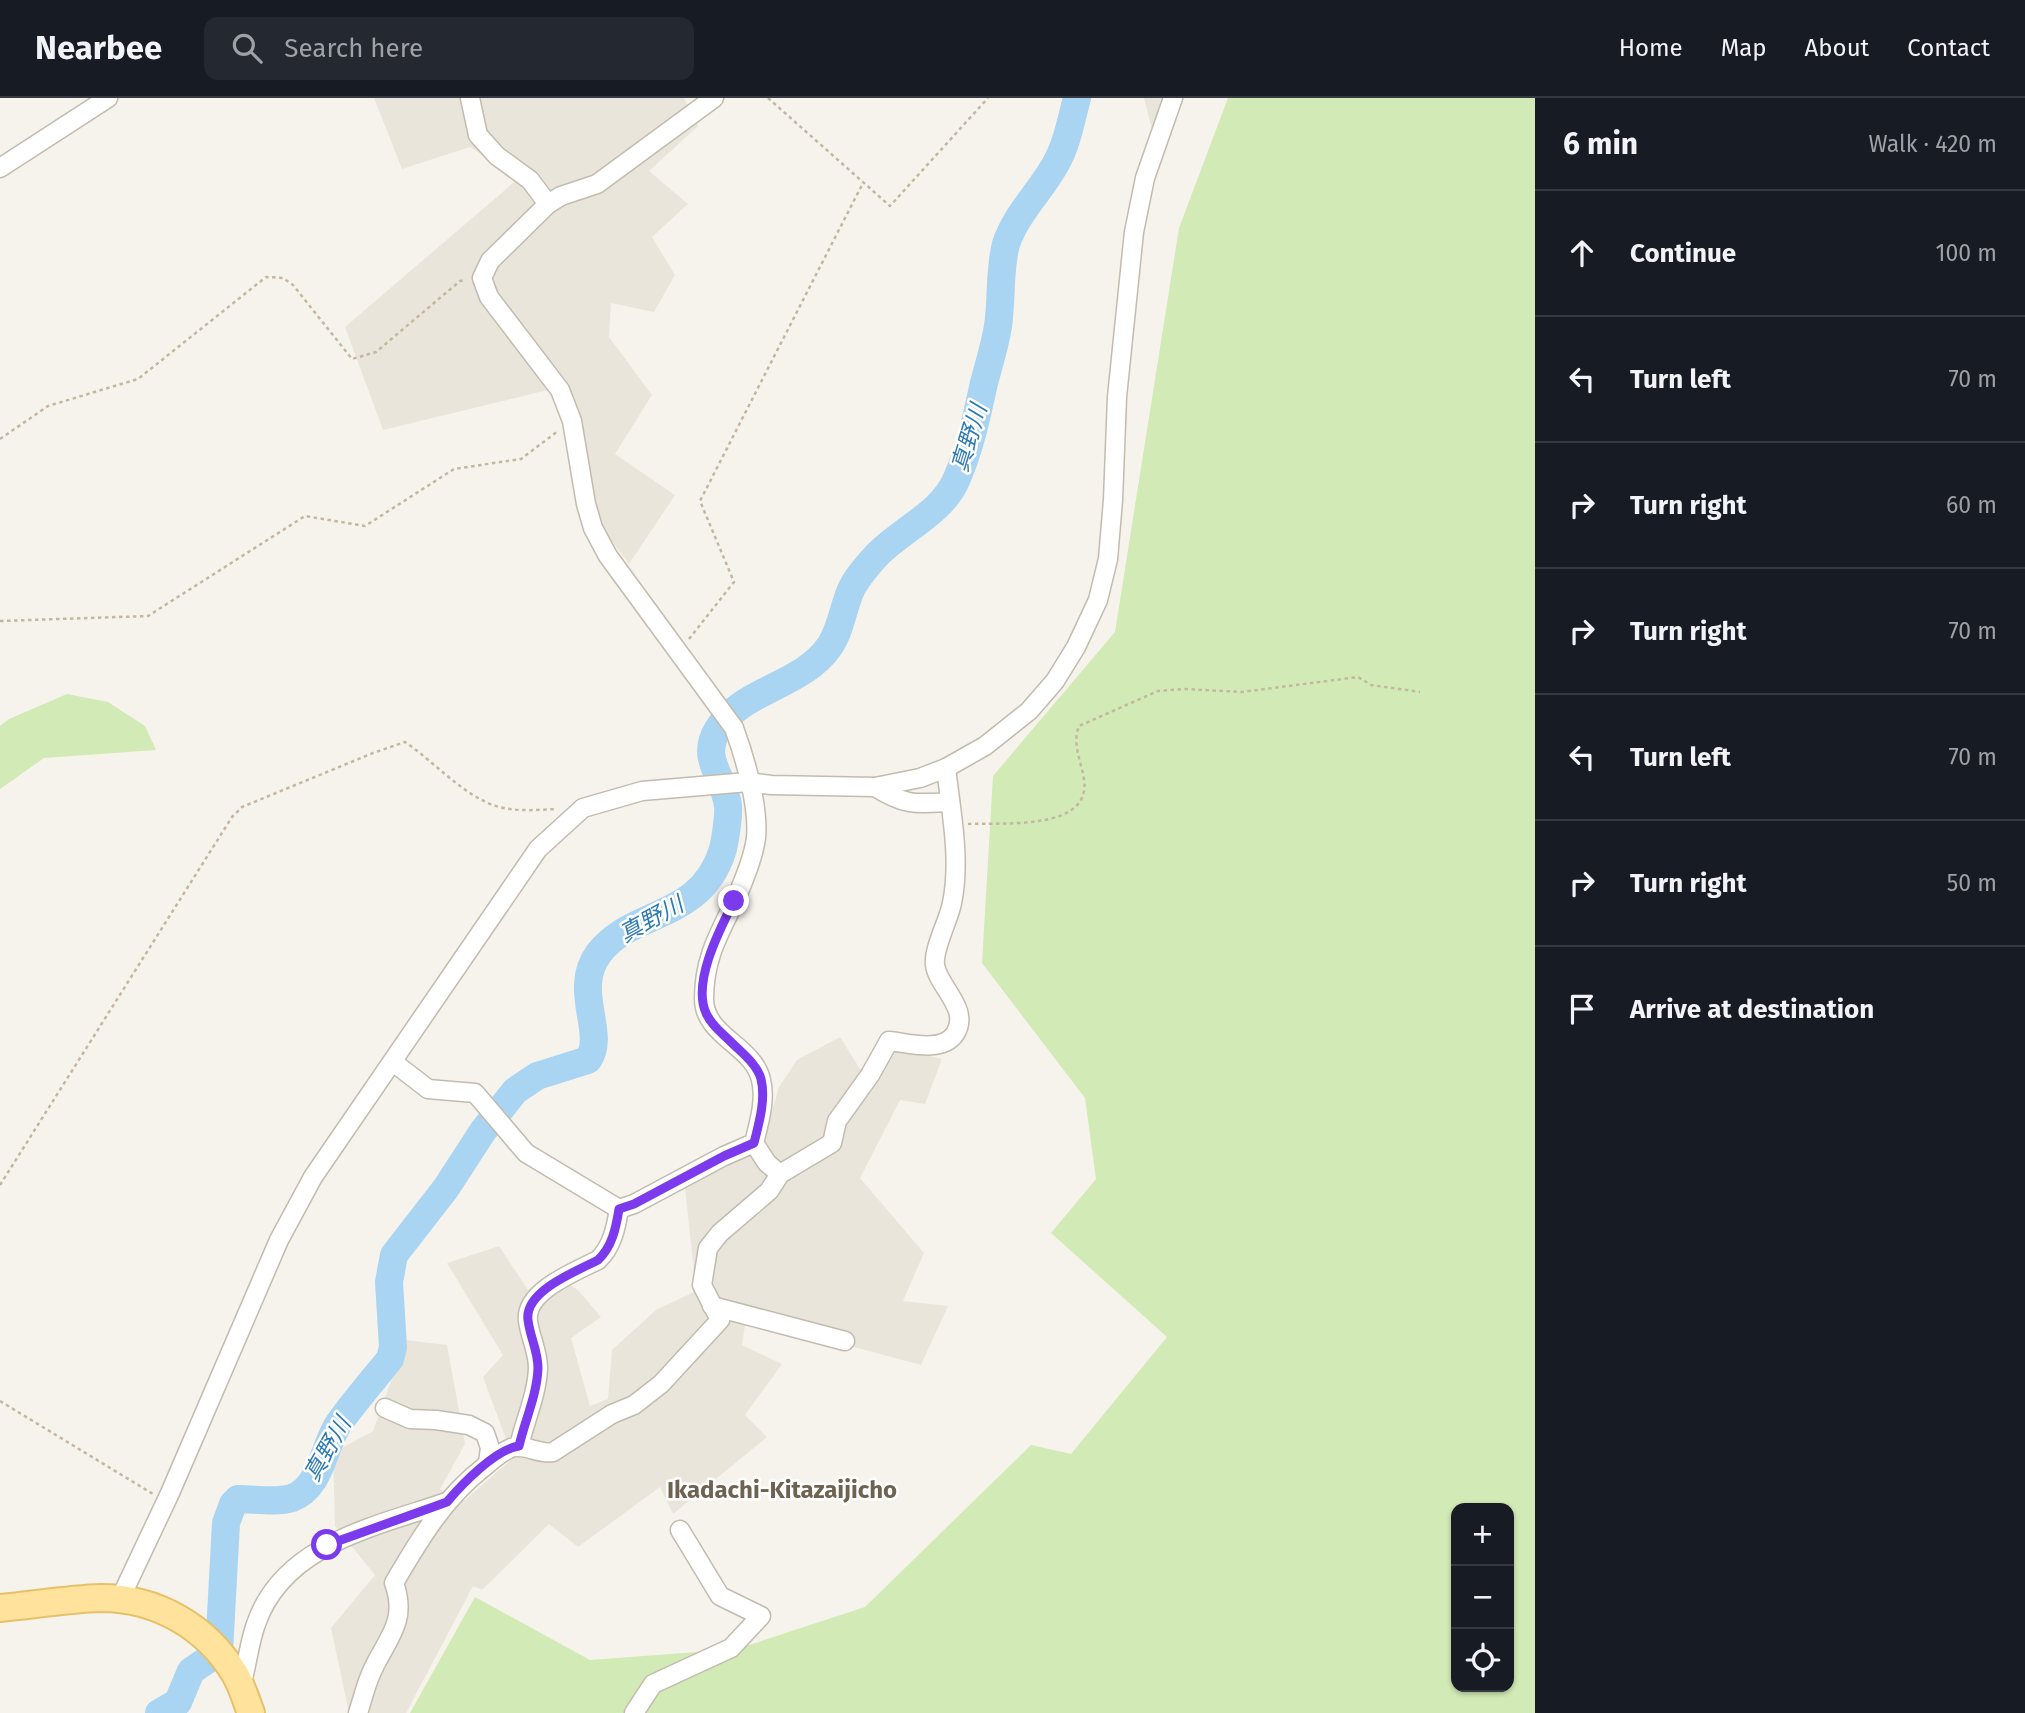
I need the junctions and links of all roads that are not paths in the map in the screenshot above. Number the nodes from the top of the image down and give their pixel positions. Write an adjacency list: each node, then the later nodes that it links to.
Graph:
1 (108, 98): 5 (street)
2 (470, 98): 6 (street)
3 (715, 98): 6 (street)
4 (1173, 98): 7 (street)
5 (0, 168)
6 (548, 204): 8 (street)
7 (946, 768): 9 (street); 10 (street)
8 (748, 782): 9 (street); 11 (street); 12 (street)
9 (876, 787): 10 (street)
10 (950, 802): 13 (street)
11 (394, 1062): 14 (street); 22 (street)
12 (754, 1143): 13 (street); 14 (street)
13 (779, 1174): 15 (street)
14 (619, 1209): 18 (street)
15 (712, 1306): 16 (street); 18 (street)
16 (845, 1341)
17 (385, 1408): 19 (street)
18 (519, 1446): 19 (street)
19 (488, 1463): 20 (street)
20 (447, 1502): 24 (street); 26 (street)
21 (680, 1530): 27 (street)
22 (120, 1599): 23 (main road); 24 (main road)
23 (0, 1608)
24 (238, 1679): 25 (main road)
25 (251, 1713)
26 (358, 1713)
27 (634, 1713)

